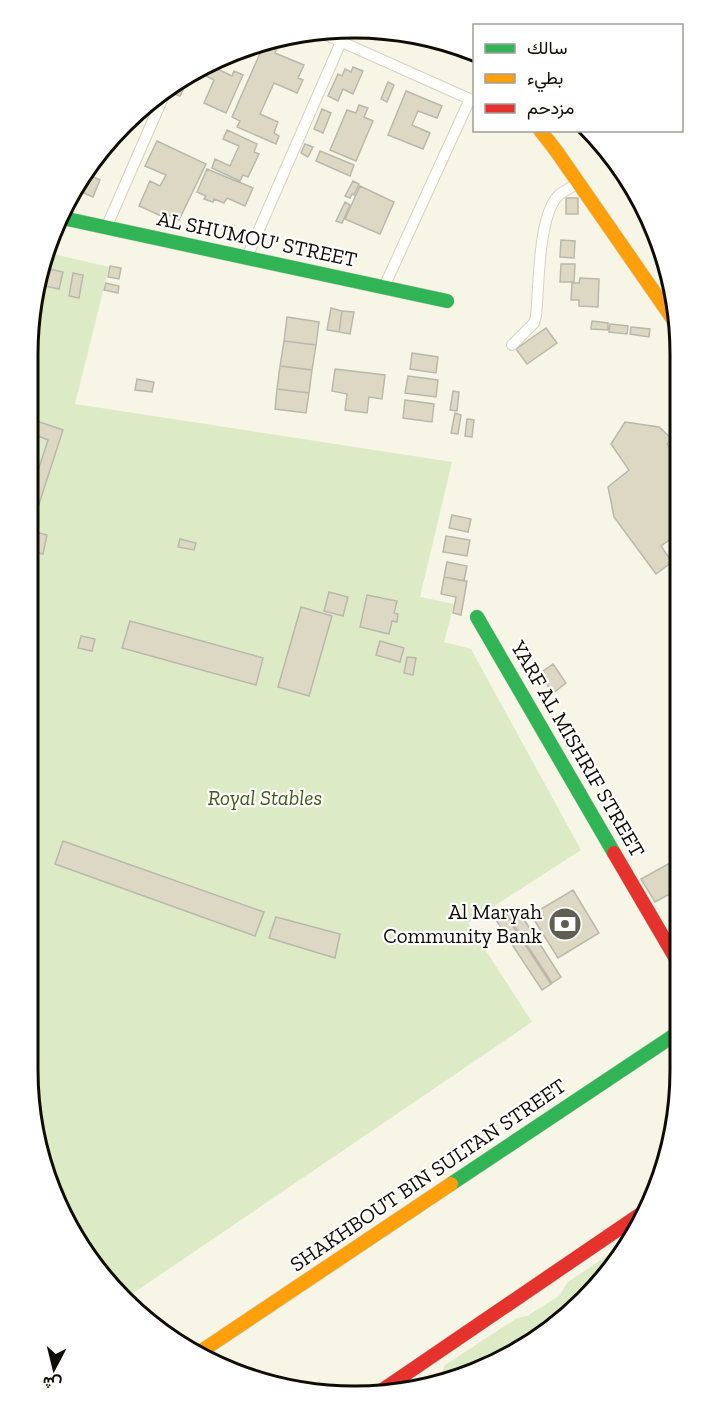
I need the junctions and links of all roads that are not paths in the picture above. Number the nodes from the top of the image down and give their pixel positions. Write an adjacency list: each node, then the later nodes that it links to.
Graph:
1 (333, 38): 2 (street)
2 (341, 42): 3 (street); 9 (street)
3 (472, 100): 10 (street)
4 (160, 103): 8 (street)
5 (542, 132): 6 (street)
6 (578, 183): 12 (street); 13 (street)
7 (68, 219): 8 (street, AL SHUMOU' STREET)
8 (106, 228): 9 (street, AL SHUMOU' STREET)
9 (247, 257): 10 (street, AL SHUMOU' STREET)
10 (384, 287): 11 (street, AL SHUMOU' STREET)
11 (447, 301)
12 (667, 311)
13 (512, 345)
14 (477, 617): 15 (street, YARF AL MISHRIF STREET)
15 (670, 949)
16 (670, 1038): 18 (street, SHAKHBOUT BIN SULTAN STREET)
17 (631, 1221): 19 (street)
18 (205, 1348)
19 (392, 1383)

